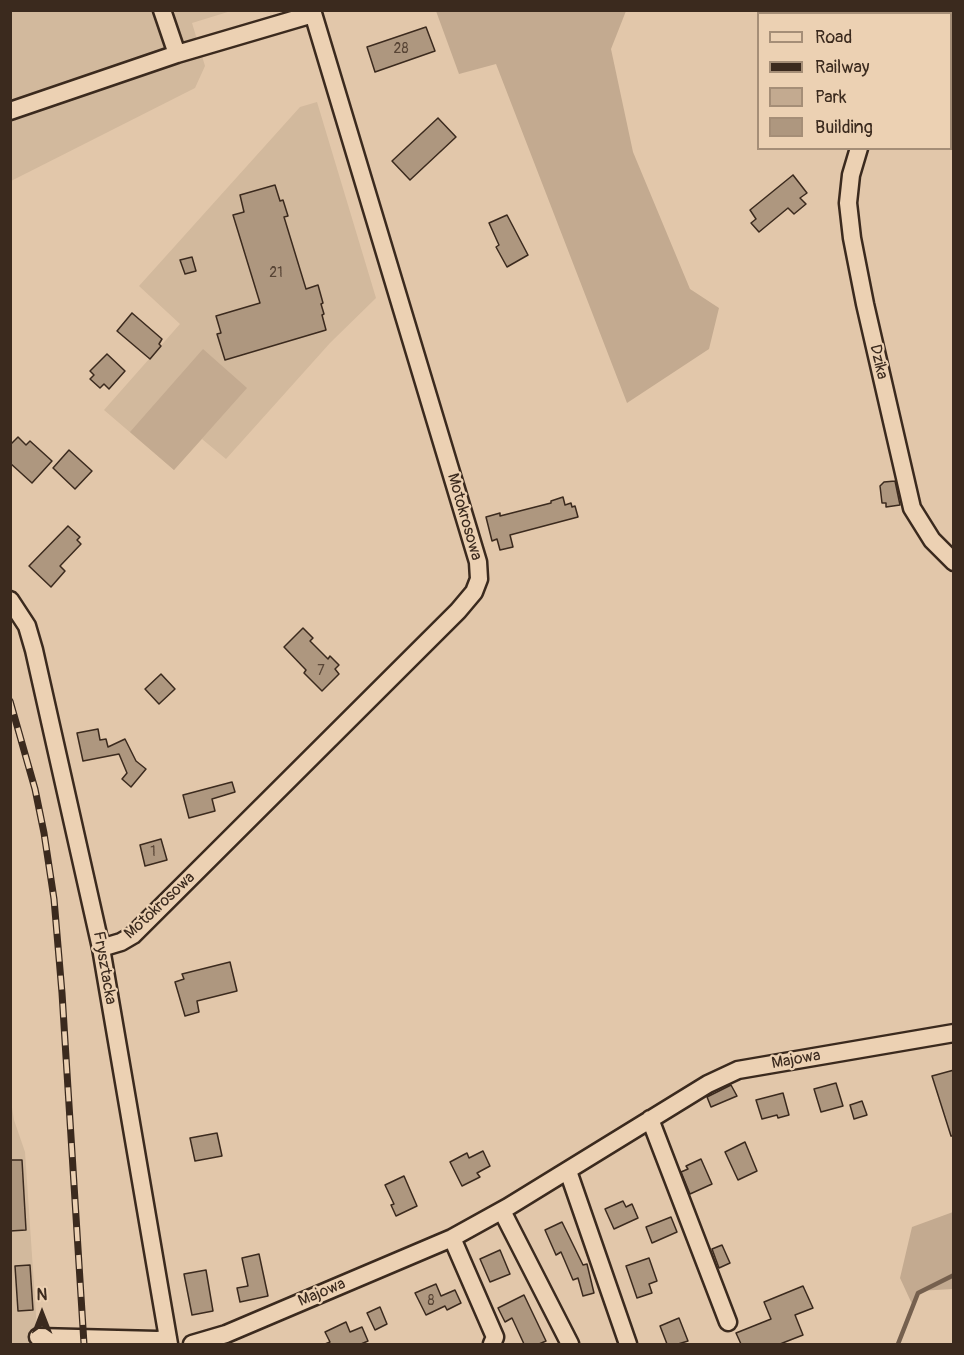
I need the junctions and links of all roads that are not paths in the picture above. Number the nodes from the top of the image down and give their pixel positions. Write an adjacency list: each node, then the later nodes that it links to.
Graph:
1 (162, 10): 3 (street)
2 (312, 12): 3 (street); 8 (street, Motokrosowa)
3 (177, 54): 4 (street)
4 (10, 111)
5 (858, 150): 6 (street, Dzika)
6 (954, 562)
7 (10, 600): 8 (street, Frysztacka)
8 (101, 948): 16 (street, Frysztacka)
9 (954, 1033): 10 (street, Majowa)
10 (650, 1119): 11 (street, Majowa); 14 (street)
11 (568, 1171): 12 (street, Majowa); 20 (street)
12 (502, 1211): 13 (street, Majowa); 19 (street)
13 (452, 1238): 17 (street, Majowa); 18 (street)
14 (728, 1322)
15 (38, 1337): 16 (street)
16 (169, 1341)
17 (192, 1344)
18 (492, 1344)
19 (570, 1344)
20 (628, 1344)

